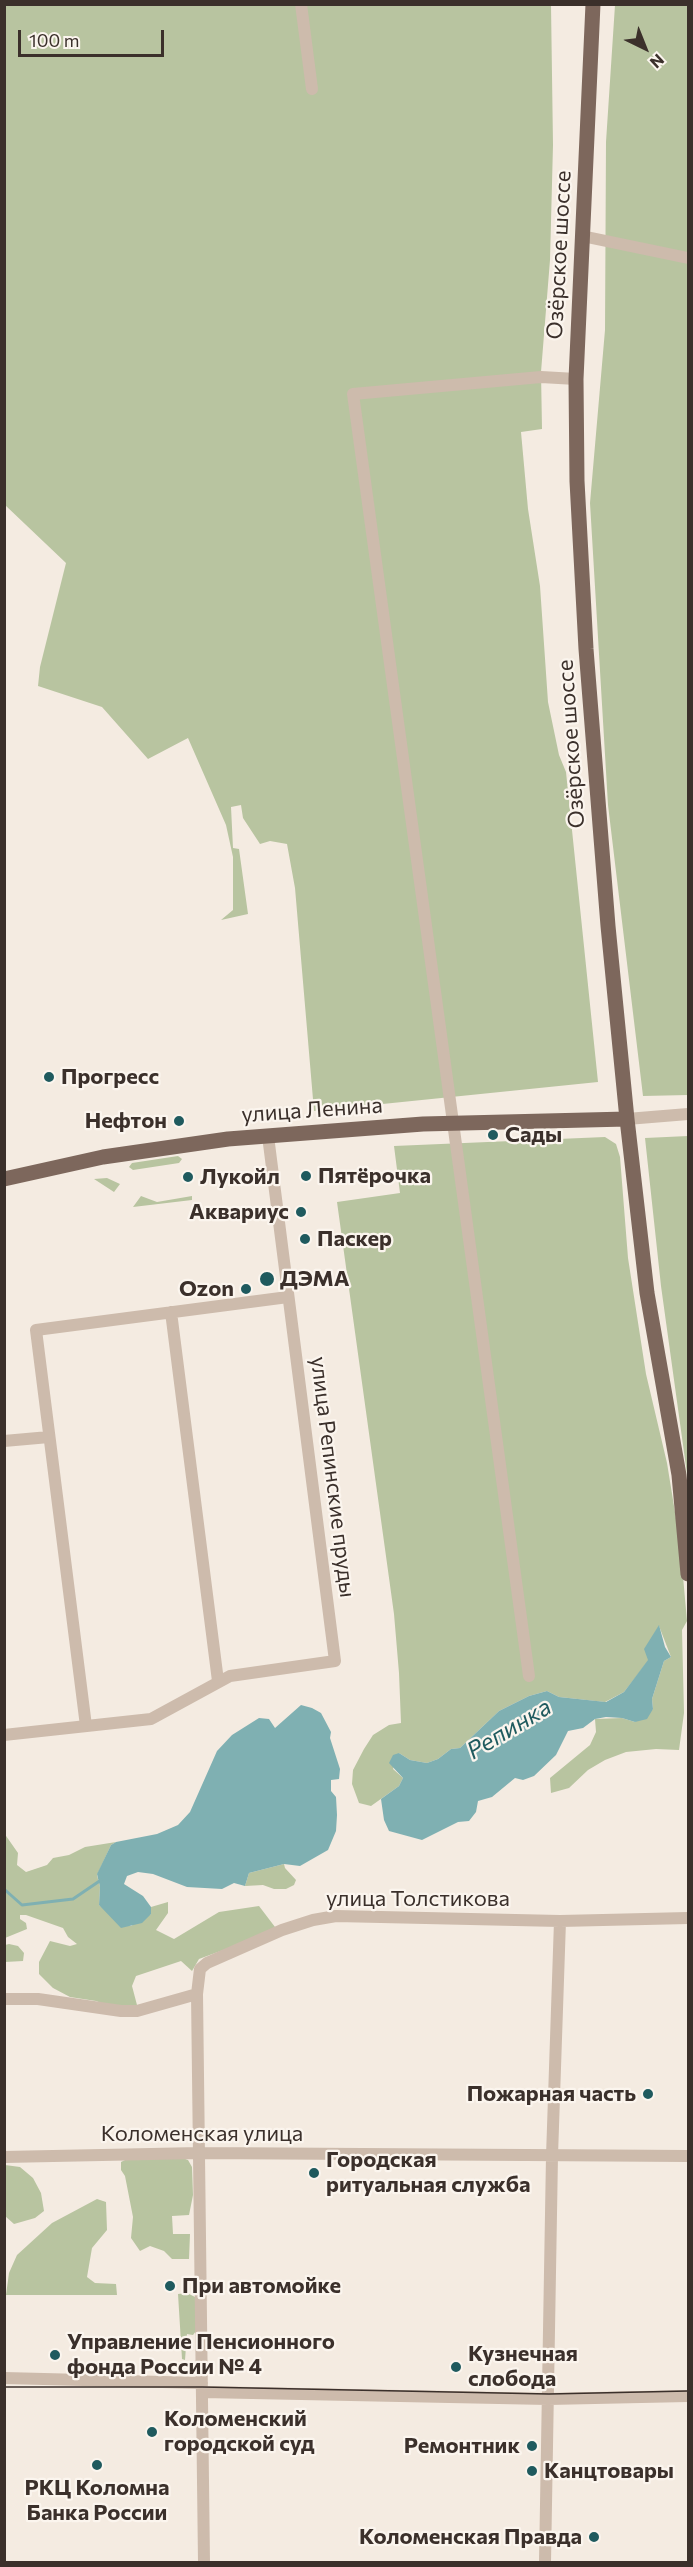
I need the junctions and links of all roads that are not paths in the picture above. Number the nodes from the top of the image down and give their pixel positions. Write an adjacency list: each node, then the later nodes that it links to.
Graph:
1 (301, 4): 3 (street)
2 (593, 4): 4 (main road, Озёрское шоссе)
3 (312, 88)
4 (582, 236): 5 (street); 6 (main road, Озёрское шоссе)
5 (688, 258)
6 (576, 379): 8 (main road, Озёрское шоссе); 9 (street)
7 (688, 1114): 8 (street)
8 (627, 1119): 9 (main road, улица Ленина); 16 (main road, Озёрское шоссе)
9 (453, 1123): 10 (main road, улица Ленина); 19 (street)
10 (268, 1136): 11 (main road, улица Ленина); 12 (street)
11 (4, 1179)
12 (288, 1297): 13 (street); 20 (street, улица Репинские пруды)
13 (171, 1312): 14 (street); 20 (street)
14 (49, 1437): 15 (street); 21 (street)
15 (4, 1441)
16 (679, 1475): 17 (main road); 18 (main road)
17 (688, 1499)
18 (688, 1574)
19 (529, 1676)
20 (218, 1681): 21 (street, улица Репинские пруды)
21 (86, 1726): 22 (street, улица Репинские пруды)
22 (4, 1735)
23 (688, 1917): 24 (street, улица Толстикова)
24 (560, 1921): 25 (street, улица Толстикова); 28 (street)
25 (197, 1994): 26 (street); 27 (street, улица Толстикова)
26 (4, 1999)
27 (200, 2153): 28 (street, Коломенская улица); 30 (street, Коломенская улица); 32 (street, улица Толстикова)
28 (552, 2156): 29 (street, Коломенская улица); 34 (street)
29 (688, 2156)
30 (4, 2157)
31 (4, 2378): 32 (street)
32 (202, 2388): 34 (street); 35 (street, улица Толстикова)
33 (688, 2396): 34 (street)
34 (548, 2399): 36 (street)
35 (204, 2562)
36 (545, 2562)

